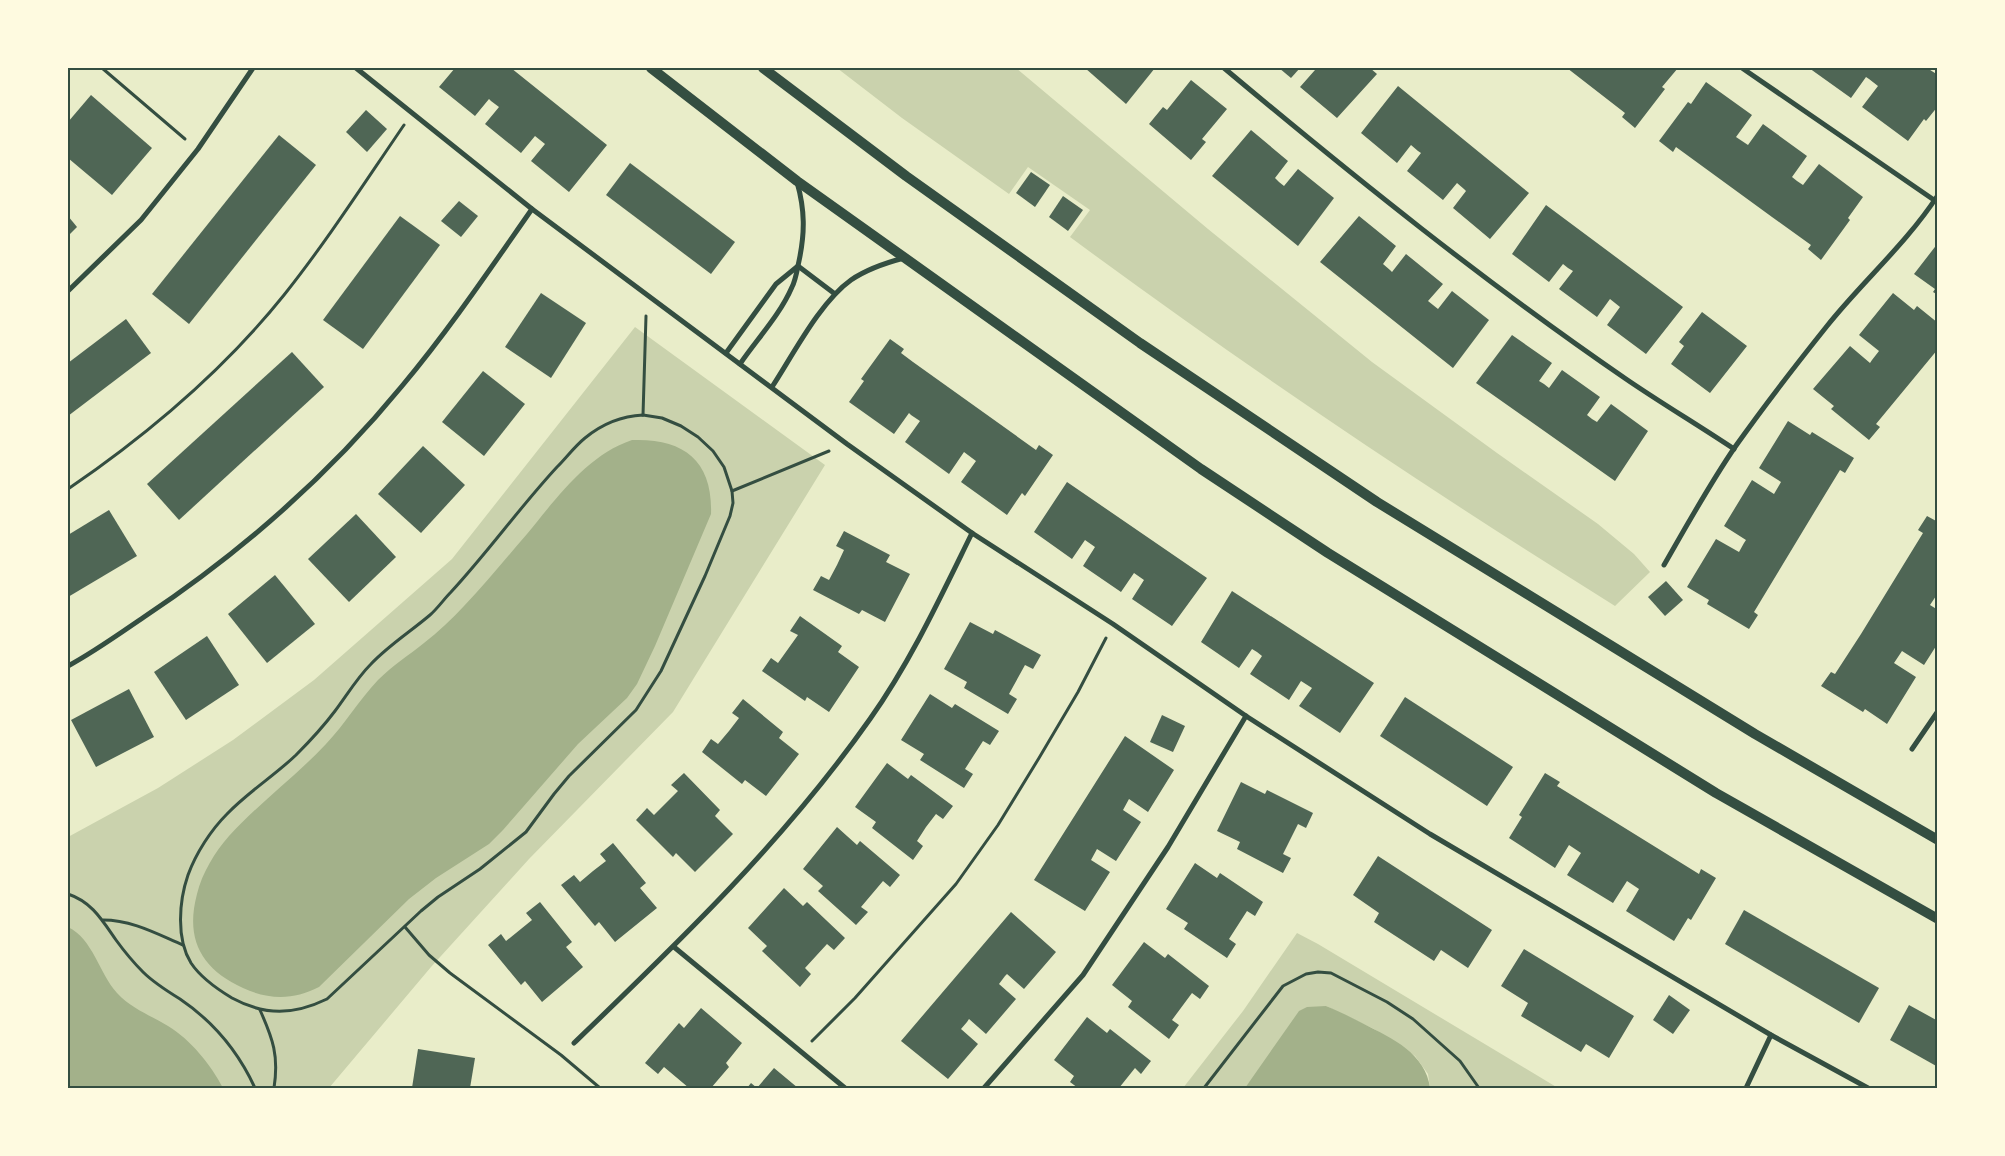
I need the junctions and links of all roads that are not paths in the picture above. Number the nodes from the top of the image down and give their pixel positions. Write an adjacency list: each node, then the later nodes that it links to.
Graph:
1 (253, 68): 12 (street)
2 (356, 68): 9 (street)
3 (651, 68): 7 (main road)
4 (763, 68): 24 (main road)
5 (1224, 68): 17 (street)
6 (1742, 68): 8 (street)
7 (797, 181): 10 (main road); 11 (street)
8 (1936, 198): 17 (street)
9 (532, 209): 14 (street); 20 (street)
10 (904, 258): 13 (street); 25 (main road)
11 (798, 266): 13 (street); 14 (street); 15 (street)
12 (68, 291)
13 (836, 294): 16 (street)
14 (726, 353): 15 (street)
15 (740, 364): 16 (street)
16 (772, 387): 18 (street)
17 (1734, 449): 19 (street)
18 (972, 533): 22 (street); 26 (street)
19 (1664, 565)
20 (68, 666)
21 (1938, 711): 23 (street)
22 (1246, 716): 27 (street); 30 (street)
23 (1912, 749)
24 (1938, 840)
25 (1938, 919)
26 (674, 947): 28 (street); 29 (street)
27 (1771, 1035): 31 (street); 32 (street)
28 (574, 1043)
29 (846, 1088)
30 (984, 1088)
31 (1746, 1088)
32 (1868, 1088)

